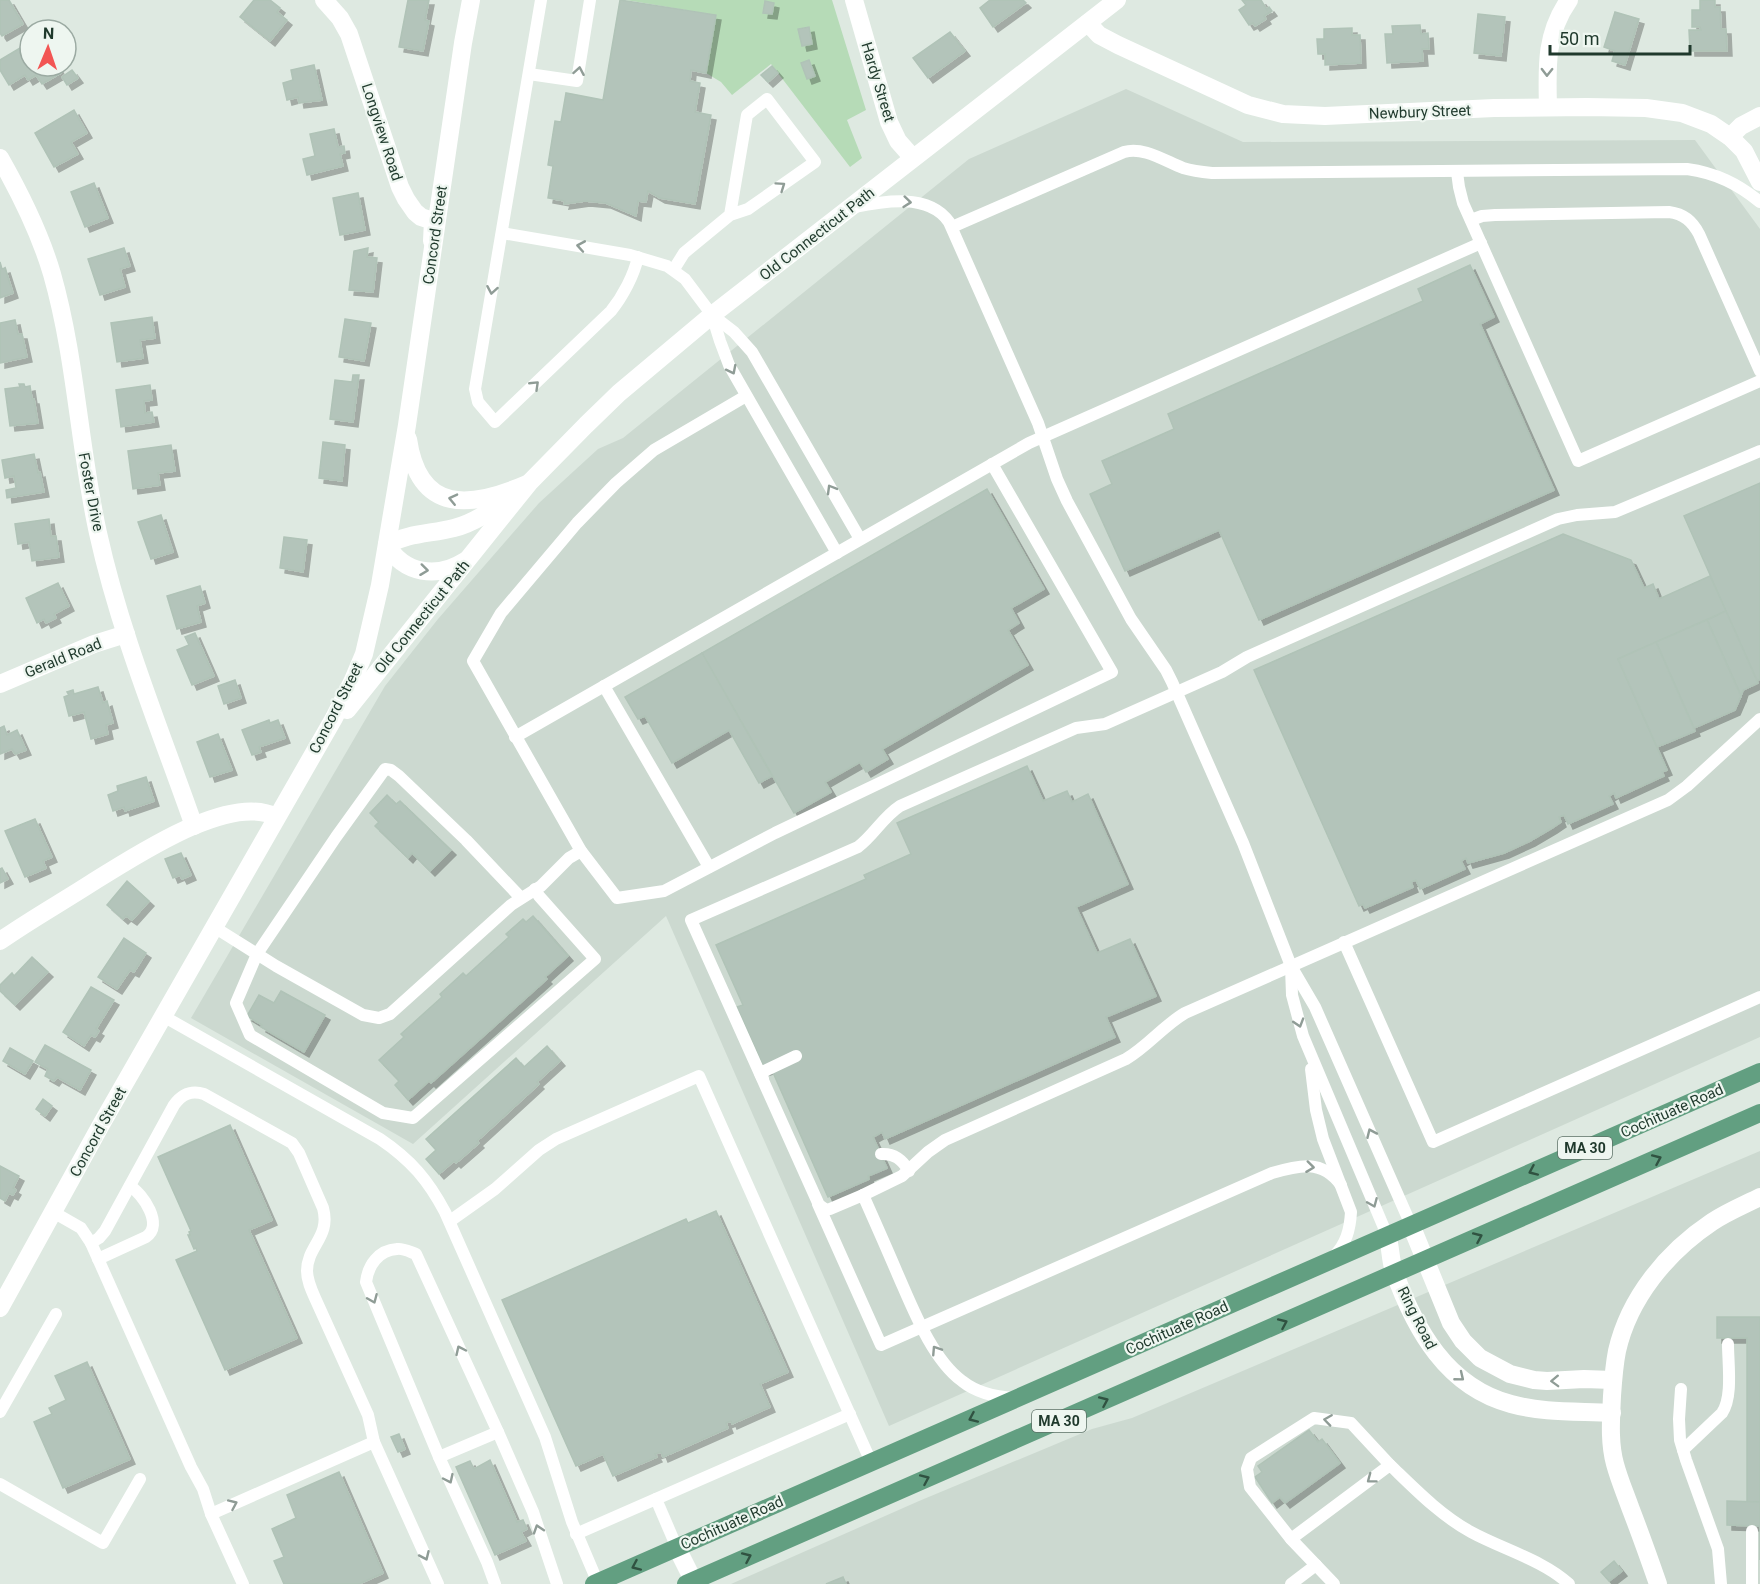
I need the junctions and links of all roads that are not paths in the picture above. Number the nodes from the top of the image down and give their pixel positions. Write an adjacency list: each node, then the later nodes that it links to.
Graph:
1 (324, 0): 25 (street, Longview Road)
2 (471, 0): 25 (street, Concord Street)
3 (541, 0): 9 (lane)
4 (590, 0): 9 (lane, one-way to 4)
5 (854, 0): 14 (street, Hardy Street)
6 (1118, 0): 8 (street, Old Connecticut Path)
7 (1569, 0): 10 (street, one-way to 10)
8 (1088, 23): 10 (street, Newbury Street); 14 (street, Old Connecticut Path)
9 (530, 74): 22 (lane)
10 (1548, 107): 12 (street, Newbury Street)
11 (1760, 116): 12 (street)
12 (1730, 137): 16 (street, Newbury Street)
13 (0, 158): 40 (street, Foster Drive)
14 (913, 158): 18 (street, Old Connecticut Path)
15 (1457, 172): 17 (lane); 20 (lane); 21 (lane)
16 (1760, 182)
17 (1760, 202)
18 (853, 207): 21 (lane, one-way to 21); 27 (street, Old Connecticut Path)
19 (730, 215): 19 (lane, one-way to 19); 26 (lane)
20 (1471, 220): 23 (lane); 28 (lane)
21 (952, 227): 32 (lane)
22 (502, 232): 24 (lane, one-way to 22); 24 (lane, one-way to 24)
23 (1481, 243): 29 (lane); 32 (lane)
24 (638, 256): 26 (lane)
25 (431, 261): 31 (street, Concord Street)
26 (674, 269): 27 (lane)
27 (712, 315): 30 (lane, one-way to 30); 35 (street, Old Connecticut Path); 36 (lane, one-way to 27)
28 (1760, 371)
29 (1760, 381)
30 (747, 396): 38 (lane); 45 (lane)
31 (407, 425): 35 (street, one-way to 31); 37 (street, Concord Street)
32 (1043, 436): 34 (lane); 43 (lane)
33 (1760, 451): 43 (lane)
34 (992, 464): 36 (lane); 50 (lane)
35 (529, 483): 37 (street, Old Connecticut Path); 39 (street, Old Connecticut Path)
36 (861, 539): 38 (lane)
37 (387, 545): 39 (street, one-way to 39); 46 (street, Concord Street)
38 (837, 553): 42 (lane)
39 (469, 558): 46 (street, Old Connecticut Path)
40 (126, 633): 41 (street, Gerald Road); 48 (street, Foster Drive)
41 (0, 684)
42 (604, 686): 45 (lane); 50 (lane)
43 (1177, 693): 57 (lane); 68 (lane)
44 (1760, 720): 55 (lane)
45 (515, 737): 49 (lane)
46 (314, 752): 47 (street, Concord Street)
47 (276, 817): 48 (street); 53 (street, Concord Street)
48 (194, 826): 54 (street)
49 (581, 851): 50 (lane); 51 (lane)
50 (709, 867)
51 (535, 889): 52 (lane); 56 (lane)
52 (521, 898): 56 (lane); 56 (lane)
53 (214, 927): 56 (lane); 59 (street, Concord Street)
54 (0, 941)
55 (1344, 942): 57 (lane); 58 (lane)
56 (257, 954)
57 (1291, 966): 60 (lane, one-way to 60); 65 (lane); 72 (lane, one-way to 57)
58 (1760, 997)
59 (163, 1016): 70 (street, Concord Street); 71 (lane)
60 (1310, 1055): 66 (lane); 73 (lane, one-way to 73)
61 (796, 1056): 81 (lane)
62 (1760, 1072): 72 (main road, Cochituate Road / MA 30, one-way to 72)
63 (1760, 1113): 76 (main road, MA 30, one-way to 63)
64 (881, 1154): 65 (lane)
65 (909, 1171): 68 (lane)
66 (1341, 1185): 77 (lane); 81 (lane, one-way to 66)
67 (130, 1186): 74 (lane); 75 (lane); 90 (lane)
68 (863, 1195): 81 (lane)
69 (1760, 1197): 83 (street)
70 (53, 1212): 74 (lane); 79 (street, Concord Street)
71 (450, 1221): 88 (lane); 100 (lane)
72 (1411, 1225): 73 (main road, Cochituate Road / MA 30); 76 (street, Ring Road)
73 (1387, 1235): 77 (main road, Cochituate Road / MA 30); 78 (street, Ring Road)
74 (91, 1243): 75 (lane)
75 (98, 1259): 98 (lane)
76 (1425, 1261): 78 (main road, MA 30); 83 (street, Ring Road, one-way to 76)
77 (1325, 1263): 85 (main road, Cochituate Road / MA 30)
78 (1395, 1273): 87 (street, Ring Road, one-way to 87); 105 (main road, MA 30, one-way to 78)
79 (0, 1308)
80 (56, 1314): 86 (lane)
81 (922, 1328): 85 (lane, one-way to 81)
82 (1728, 1344): 91 (lane)
83 (1613, 1380): 87 (street)
84 (1681, 1389): 91 (lane)
85 (1018, 1398): 93 (main road, Cochituate Road / MA 30, one-way to 93)
86 (0, 1412)
87 (1612, 1413): 113 (street)
88 (850, 1414): 93 (lane); 97 (lane)
89 (498, 1432): 92 (lane); 92 (lane, one-way to 92); 109 (lane, one-way to 89)
90 (374, 1442): 98 (lane, one-way to 90); 107 (lane, one-way to 107)
91 (1683, 1450): 114 (lane)
92 (438, 1457): 108 (lane, one-way to 108)
93 (871, 1462): 102 (main road, Cochituate Road / MA 30)
94 (1390, 1465): 101 (lane, one-way to 101); 101 (lane, one-way to 101); 112 (lane)
95 (140, 1479): 96 (lane)
96 (0, 1484)
97 (656, 1499): 100 (lane); 102 (lane)
98 (212, 1514): 106 (lane)
99 (1752, 1531): 115 (lane)
100 (576, 1534): 104 (lane)
101 (1291, 1539): 103 (lane)
102 (677, 1548): 104 (main road, Cochituate Road / MA 30, one-way to 104); 105 (street)
103 (1316, 1565): 110 (lane); 111 (lane)
104 (596, 1583)
105 (691, 1583)
106 (243, 1584)
107 (438, 1584)
108 (495, 1584)
109 (557, 1584)
110 (1290, 1584)
111 (1334, 1584)
112 (1569, 1584)
113 (1658, 1584)
114 (1721, 1584)
115 (1752, 1584)

